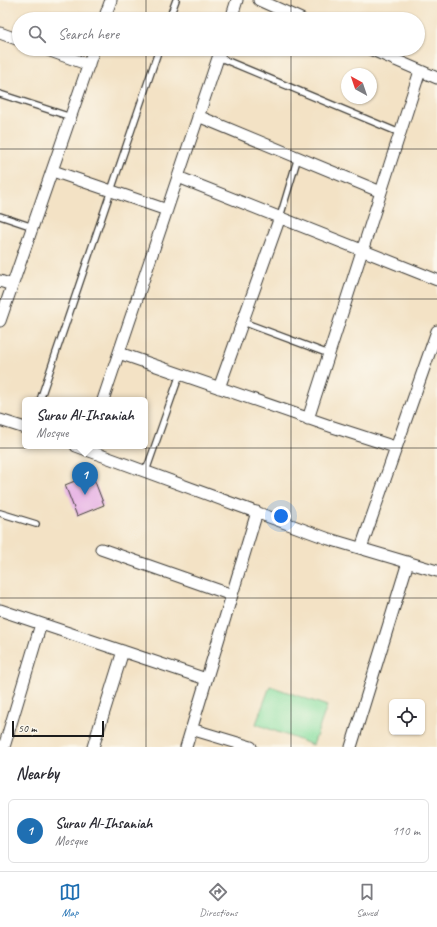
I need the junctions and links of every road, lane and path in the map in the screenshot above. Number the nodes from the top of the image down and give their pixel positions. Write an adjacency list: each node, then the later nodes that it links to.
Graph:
1 (111, 0): 5 (street)
2 (176, 0): 6 (lane)
3 (237, 0): 7 (street)
4 (259, 0): 8 (street)
5 (107, 12)
6 (172, 12)
7 (233, 12)
8 (286, 12)
9 (0, 33): 10 (street)
10 (12, 37)
11 (64, 56): 17 (street)
12 (92, 56): 17 (street)
13 (157, 56): 27 (lane)
14 (219, 56): 21 (street)
15 (227, 56): 23 (lane)
16 (386, 56): 18 (street)
17 (89, 65): 22 (street)
18 (420, 71): 19 (street); 23 (street)
19 (437, 78)
20 (0, 94): 22 (lane)
21 (198, 116): 24 (street); 26 (street)
22 (71, 118): 25 (street)
23 (400, 133): 28 (street)
24 (298, 157): 28 (street); 31 (lane)
25 (53, 170): 27 (street); 32 (street)
26 (178, 177): 29 (street); 31 (street)
27 (111, 191): 29 (street); 44 (lane)
28 (381, 192): 33 (street)
29 (167, 210): 40 (street)
30 (0, 216): 32 (lane)
31 (280, 217): 33 (street); 38 (street)
32 (33, 227): 36 (street)
33 (362, 249): 34 (street); 41 (street)
34 (437, 280)
35 (0, 281): 36 (street)
36 (12, 285): 37 (street)
37 (0, 321)
38 (243, 322): 41 (lane); 43 (street)
39 (437, 331): 49 (street)
40 (119, 353): 42 (street); 45 (street)
41 (329, 354): 46 (street)
42 (180, 374): 43 (street); 51 (lane)
43 (219, 388): 46 (street)
44 (41, 397)
45 (104, 397)
46 (308, 419): 49 (street)
47 (0, 420): 48 (street)
48 (22, 427)
49 (395, 447): 55 (street)
50 (90, 449): 51 (street)
51 (146, 471): 52 (street)
52 (257, 512): 55 (street); 59 (street)
53 (0, 513): 54 (lane)
54 (36, 524)
55 (361, 548): 57 (street)
56 (102, 549): 59 (street)
57 (408, 562): 58 (street); 69 (street)
58 (437, 571)
59 (232, 595): 63 (street)
60 (0, 610): 61 (street)
61 (41, 624): 62 (street); 65 (street)
62 (123, 651): 63 (street); 66 (street)
63 (206, 679): 64 (street)
64 (191, 729): 67 (street); 68 (street)
65 (4, 747)
66 (93, 747)
67 (186, 747)
68 (251, 747)
69 (351, 747)

